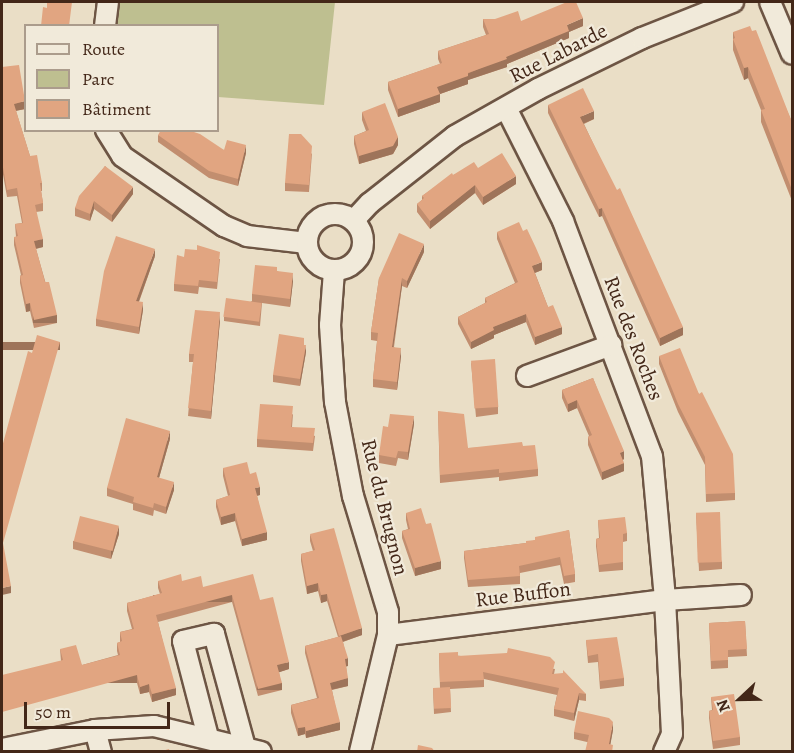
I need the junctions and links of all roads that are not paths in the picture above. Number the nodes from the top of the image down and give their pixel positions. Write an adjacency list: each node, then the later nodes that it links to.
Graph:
1 (108, 2): 4 (street)
2 (733, 2): 6 (street, Rue Labarde)
3 (770, 2): 5 (street)
4 (105, 24)
5 (792, 54)
6 (506, 108): 8 (street, Rue Labarde); 11 (street, Rue des Roches)
7 (107, 132): 9 (street)
8 (354, 220): 9 (street); 10 (street)
9 (306, 243): 10 (street)
10 (334, 271): 15 (street, Rue du Brugnon)
11 (611, 345): 12 (street); 14 (street, Rue des Roches)
12 (527, 376)
13 (741, 595): 14 (street)
14 (665, 600): 15 (street, Rue Buffon); 23 (street, Rue des Roches)
15 (388, 635): 22 (street, Rue du Brugnon)
16 (95, 730): 17 (street); 18 (street); 21 (street)
17 (208, 737): 20 (street); 20 (street)
18 (62, 744): 19 (street)
19 (2, 749)
20 (253, 749)
21 (101, 752)
22 (360, 752)
23 (664, 752)

